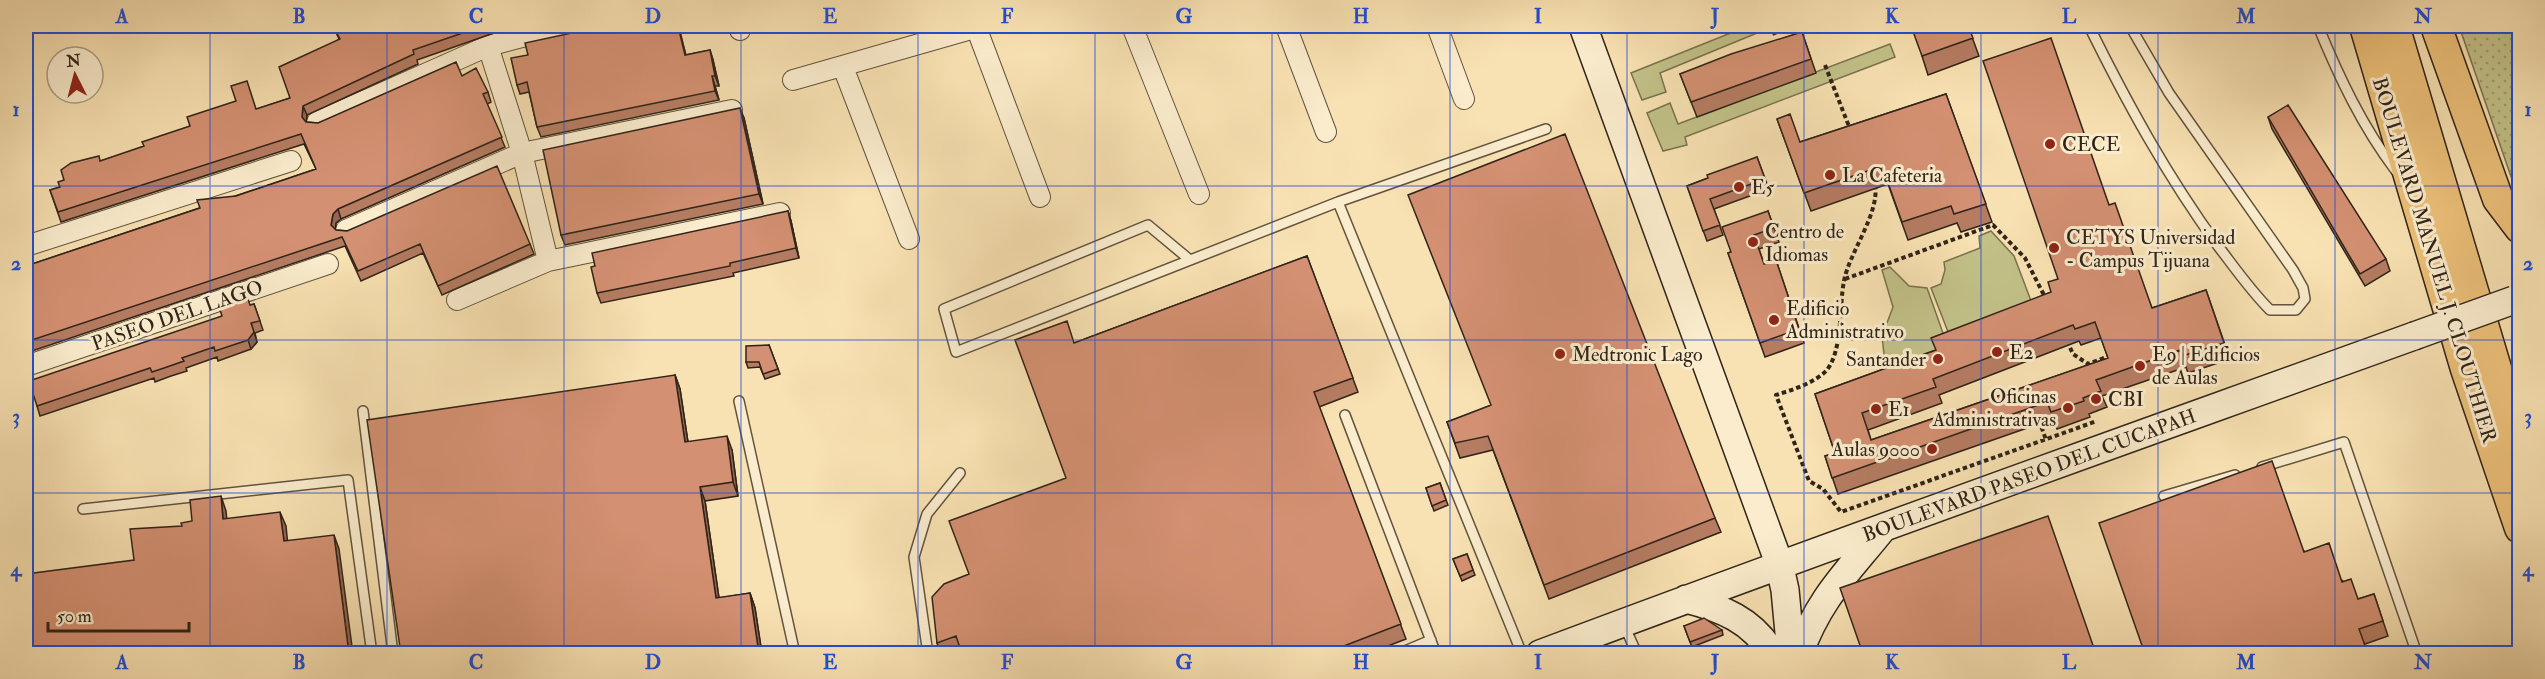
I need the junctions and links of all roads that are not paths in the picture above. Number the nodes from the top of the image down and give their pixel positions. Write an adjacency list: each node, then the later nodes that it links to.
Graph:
1 (564, 26): 13 (street)
2 (979, 26): 14 (street); 25 (street)
3 (1132, 26): 24 (street)
4 (1286, 26): 20 (street)
5 (1437, 26): 16 (street)
6 (1583, 26): 49 (main road)
7 (2089, 26): 8 (lane)
8 (2130, 26)
9 (2318, 26): 23 (lane)
10 (2365, 26): 23 (main road, BOULEVARD MANUEL J. CLOUTHIER)
11 (2394, 26): 41 (main road, BOULEVARD MANUEL J. CLOUTHIER)
12 (2436, 26): 28 (main road)
13 (488, 46): 18 (street); 21 (street)
14 (843, 67): 15 (street); 30 (street)
15 (793, 80)
16 (1464, 99)
17 (732, 110): 21 (street)
18 (317, 122)
19 (1546, 129): 26 (lane)
20 (1326, 132)
21 (522, 153): 29 (street); 33 (street)
22 (291, 161): 31 (street)
23 (2412, 192): 48 (main road, BOULEVARD MANUEL J. CLOUTHIER)
24 (1199, 194)
25 (1040, 197)
26 (1338, 202): 32 (lane); 59 (lane)
27 (780, 213): 33 (street)
28 (2520, 228)
29 (346, 230)
30 (909, 239)
31 (26, 246)
32 (1190, 260): 32 (lane)
33 (548, 261): 36 (street)
34 (328, 264): 37 (street, PASEO DEL LAGO)
35 (2517, 299): 47 (main road, BOULEVARD PASEO DEL CUCAPAH, bridge)
36 (457, 300)
37 (26, 366)
38 (739, 401): 55 (lane)
39 (363, 411): 54 (lane)
40 (1345, 415): 52 (lane)
41 (2520, 449)
42 (2254, 469): 65 (lane)
43 (2243, 472): 45 (lane)
44 (960, 474): 56 (lane)
45 (2164, 496)
46 (83, 508): 53 (lane)
47 (1883, 528): 49 (main road, BOULEVARD PASEO DEL CUCAPAH); 64 (main road)
48 (2520, 528)
49 (1779, 563): 50 (main road, BOULEVARD PASEO DEL CUCAPAH); 63 (main road)
50 (1686, 599): 51 (main road, BOULEVARD PASEO DEL CUCAPAH); 62 (main road)
51 (1623, 622): 60 (main road, BOULEVARD PASEO DEL CUCAPAH); 61 (lane)
52 (1431, 640): 57 (lane); 58 (lane)
53 (372, 654)
54 (393, 654)
55 (795, 654)
56 (928, 654)
57 (1398, 654)
58 (1436, 654)
59 (1522, 654)
60 (1540, 654)
61 (1637, 654)
62 (1772, 654)
63 (1791, 654)
64 (1799, 654)
65 (2417, 654)

